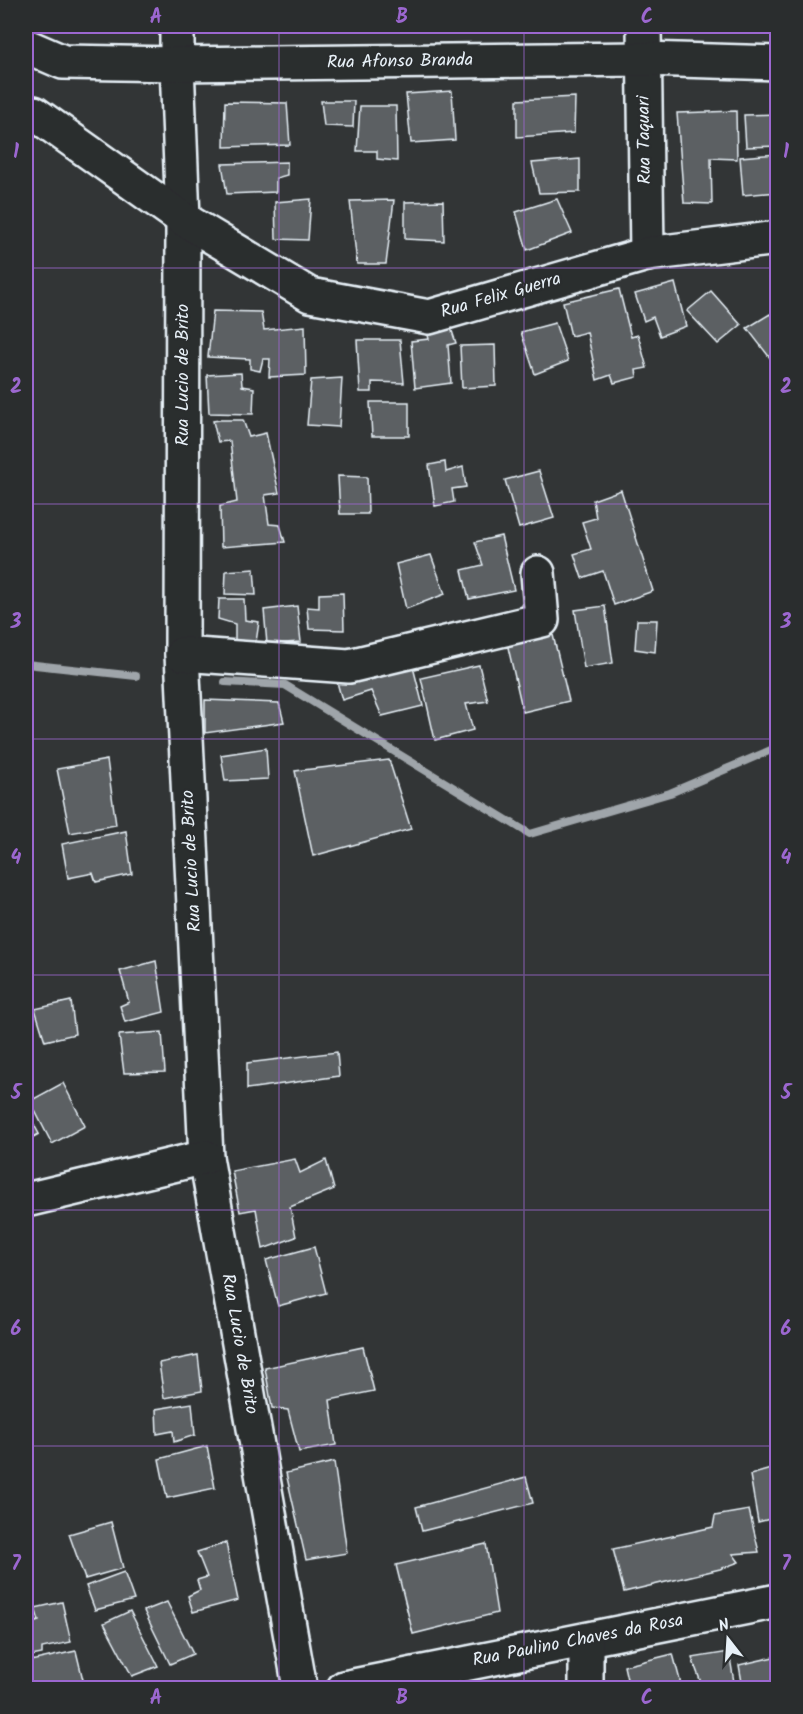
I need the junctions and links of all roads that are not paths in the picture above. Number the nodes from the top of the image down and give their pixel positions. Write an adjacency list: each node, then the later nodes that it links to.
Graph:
1 (177, 26): 6 (street, Rua Lucio de Brito)
2 (644, 26): 4 (street, Rua Taquari)
3 (26, 46): 6 (street, Rua Afonso Branda)
4 (644, 59): 5 (street, Rua Afonso Branda); 6 (street, Rua Afonso Branda); 10 (street, Rua Taquari)
5 (777, 63)
6 (177, 64): 8 (street, Rua Lucio de Brito)
7 (26, 113): 8 (street, Rua Felix Guerra)
8 (183, 219): 10 (street, Rua Felix Guerra); 12 (street, Rua Lucio de Brito)
9 (777, 238): 10 (street, Rua Felix Guerra)
10 (647, 254)
11 (538, 573): 12 (street)
12 (182, 654): 13 (street, Rua Lucio de Brito)
13 (206, 1157): 14 (street); 17 (street, Rua Lucio de Brito)
14 (26, 1200)
15 (777, 1601): 16 (street, Rua Paulino Chaves da Rosa)
16 (586, 1640): 18 (street, Rua Paulino Chaves da Rosa); 19 (street)
17 (300, 1689)
18 (344, 1689)
19 (586, 1689)

